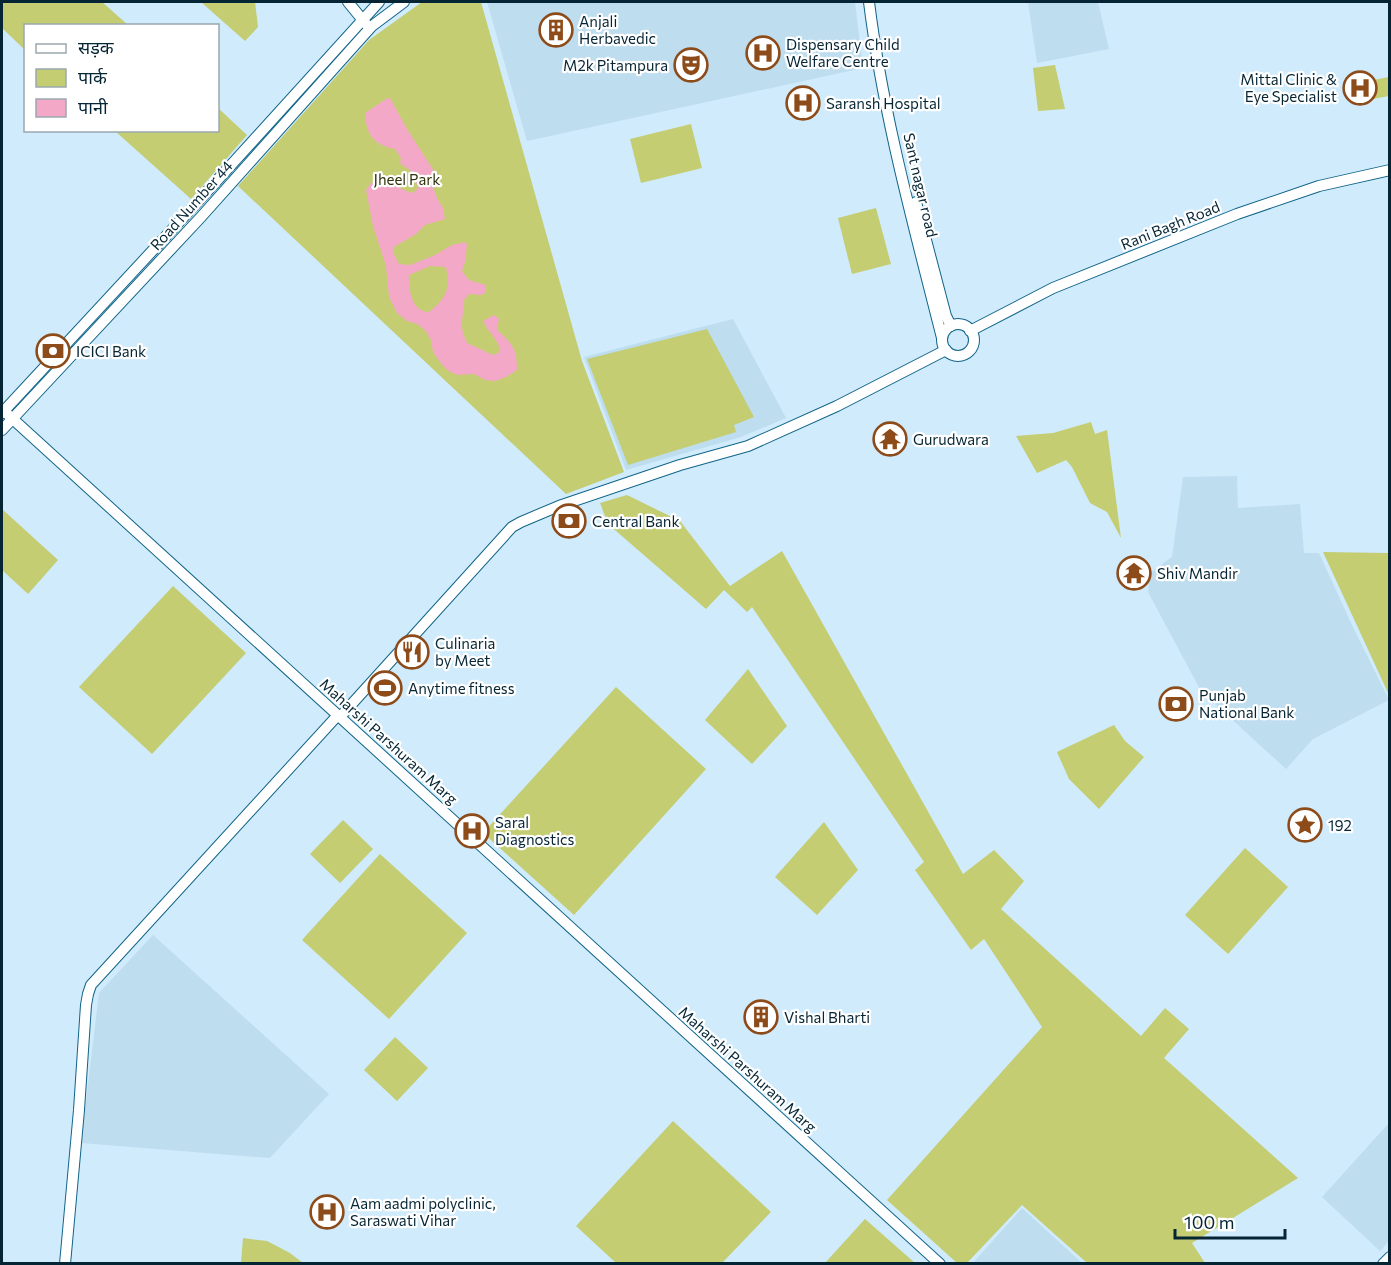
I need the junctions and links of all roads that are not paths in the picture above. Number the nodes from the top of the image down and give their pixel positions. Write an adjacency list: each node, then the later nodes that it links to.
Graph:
1 (348, 2): 7 (street)
2 (357, 2): 7 (street)
3 (379, 2): 7 (street, Road Number 44)
4 (404, 2): 8 (street, Road Number 44)
5 (869, 2): 12 (street, Sant nagar road)
6 (876, 2): 10 (street, Sant nagar road)
7 (364, 17): 8 (street); 14 (street, Road Number 44)
8 (372, 27): 14 (street, Road Number 44)
9 (1389, 170): 11 (street, Rani Bagh Road)
10 (951, 326): 11 (street); 12 (street)
11 (970, 330): 13 (street)
12 (942, 338): 13 (street)
13 (946, 350): 16 (street)
14 (6, 414): 15 (street, Road Number 44); 16 (street, Maharshi Parshuram Marg)
15 (2, 430)
16 (339, 716): 18 (street); 19 (street, Maharshi Parshuram Marg)
17 (1389, 1257): 20 (street)
18 (65, 1263)
19 (940, 1263)
20 (1383, 1263)

